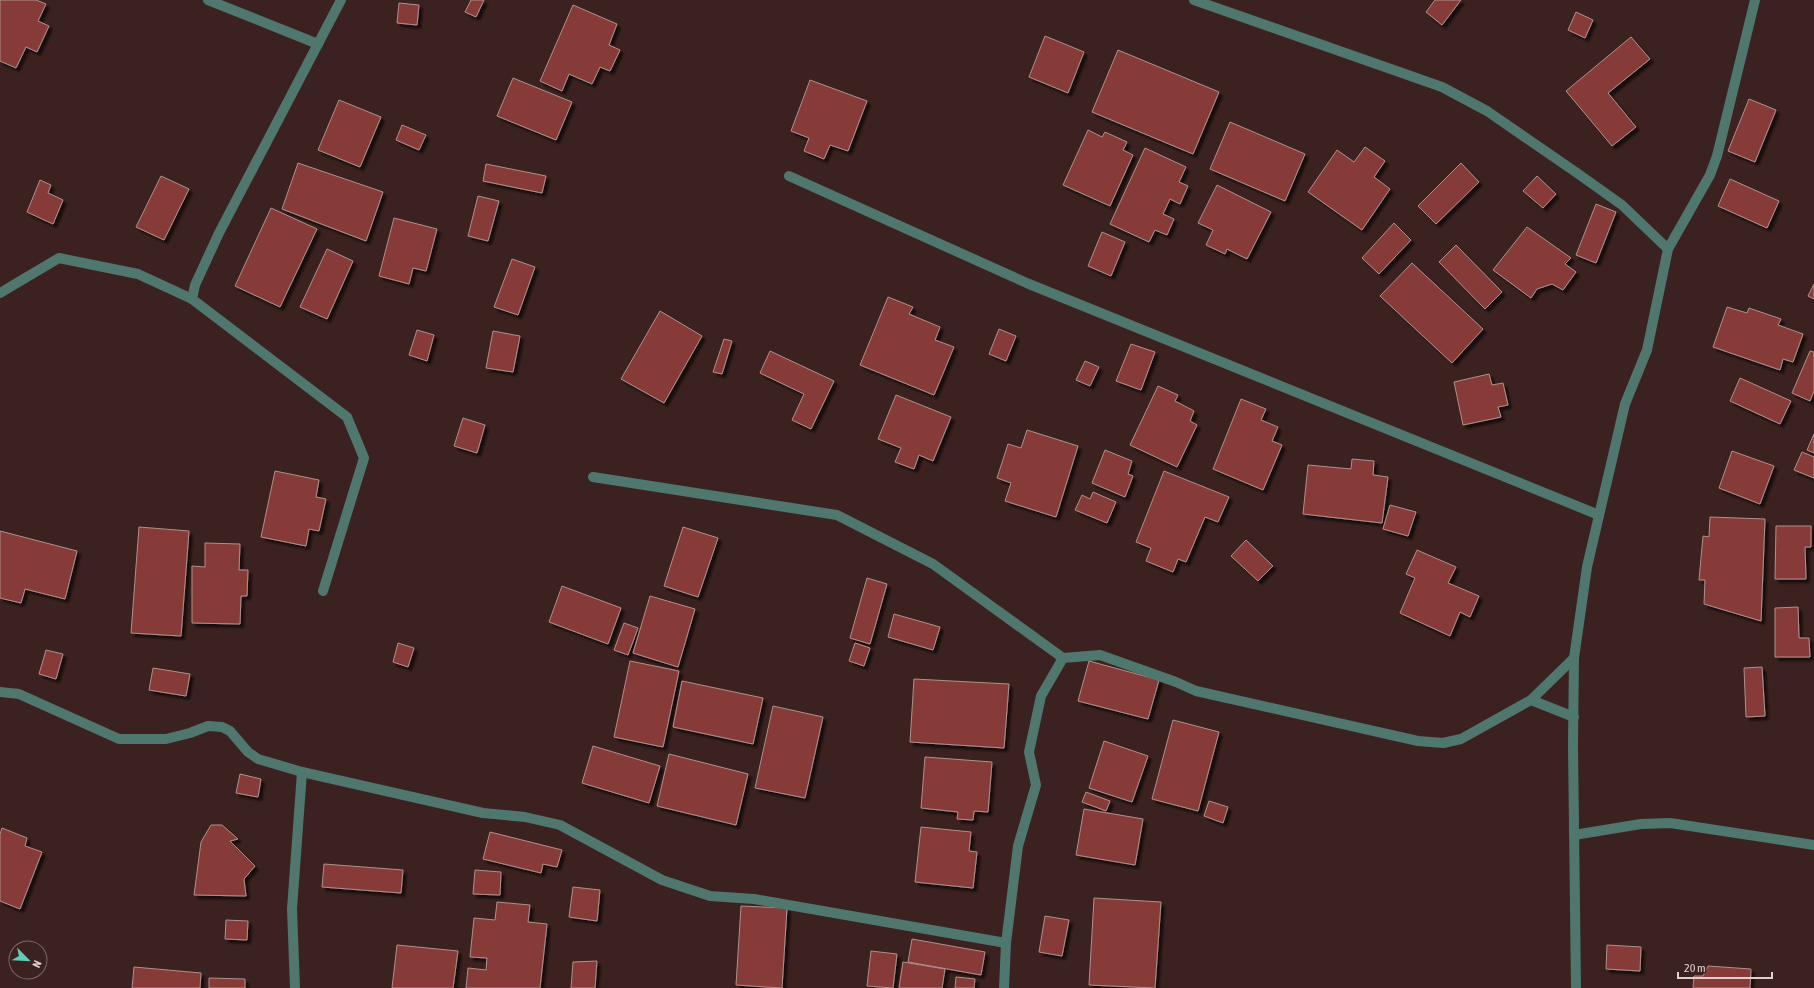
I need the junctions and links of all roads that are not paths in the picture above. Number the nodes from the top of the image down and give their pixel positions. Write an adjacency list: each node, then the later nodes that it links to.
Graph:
1 (208, 0): 5 (street)
2 (341, 0): 5 (street)
3 (1194, 0): 7 (street)
4 (1755, 0): 7 (street)
5 (318, 44): 9 (street)
6 (789, 176): 11 (street)
7 (1668, 249): 11 (street)
8 (0, 293): 9 (street)
9 (192, 299): 12 (street)
10 (593, 477): 13 (street)
11 (1599, 515): 14 (street)
12 (323, 591)
13 (1063, 658): 16 (street); 21 (street)
14 (1574, 658): 16 (street); 17 (street)
15 (0, 692): 18 (street)
16 (1531, 700): 17 (street)
17 (1574, 717): 19 (street)
18 (302, 772): 21 (street); 22 (street)
19 (1574, 835): 20 (street); 24 (street)
20 (1814, 845)
21 (1006, 942): 23 (street)
22 (295, 988)
23 (1004, 988)
24 (1576, 988)

